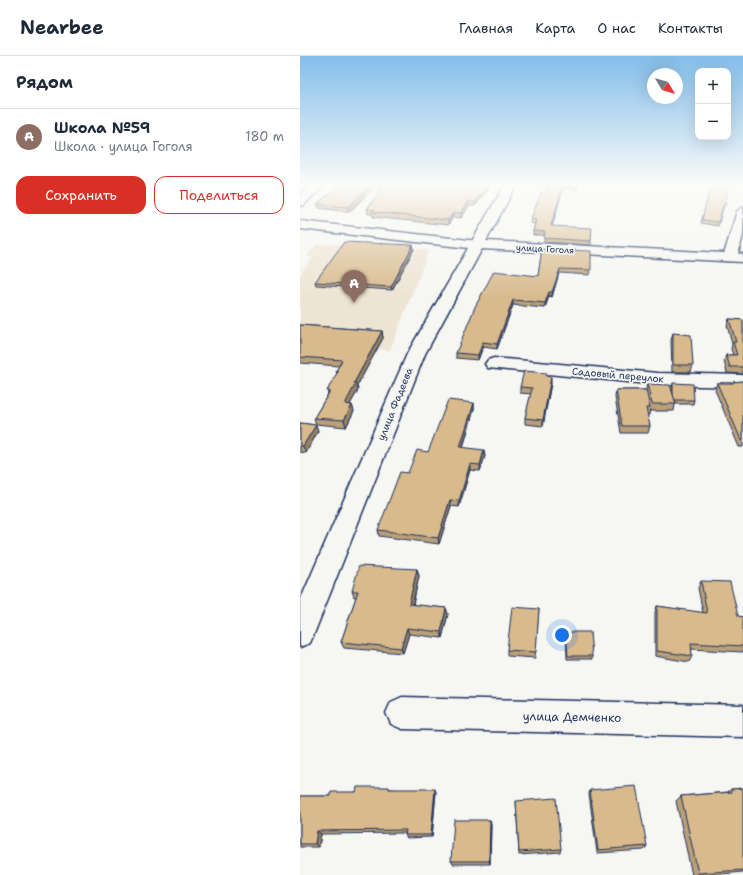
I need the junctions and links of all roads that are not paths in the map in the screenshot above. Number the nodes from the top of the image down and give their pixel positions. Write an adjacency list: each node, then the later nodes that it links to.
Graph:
1 (490, 222): 4 (main road, улица Фадеева)
2 (742, 222): 5 (main road)
3 (300, 225): 4 (main road, улица Гоголя)
4 (478, 245): 5 (main road, улица Гоголя); 8 (main road, улица Фадеева)
5 (737, 258)
6 (494, 364): 7 (main road, Садовый переулок)
7 (743, 381)
8 (300, 634)
9 (402, 713): 10 (main road, улица Демченко)
10 (743, 721)

